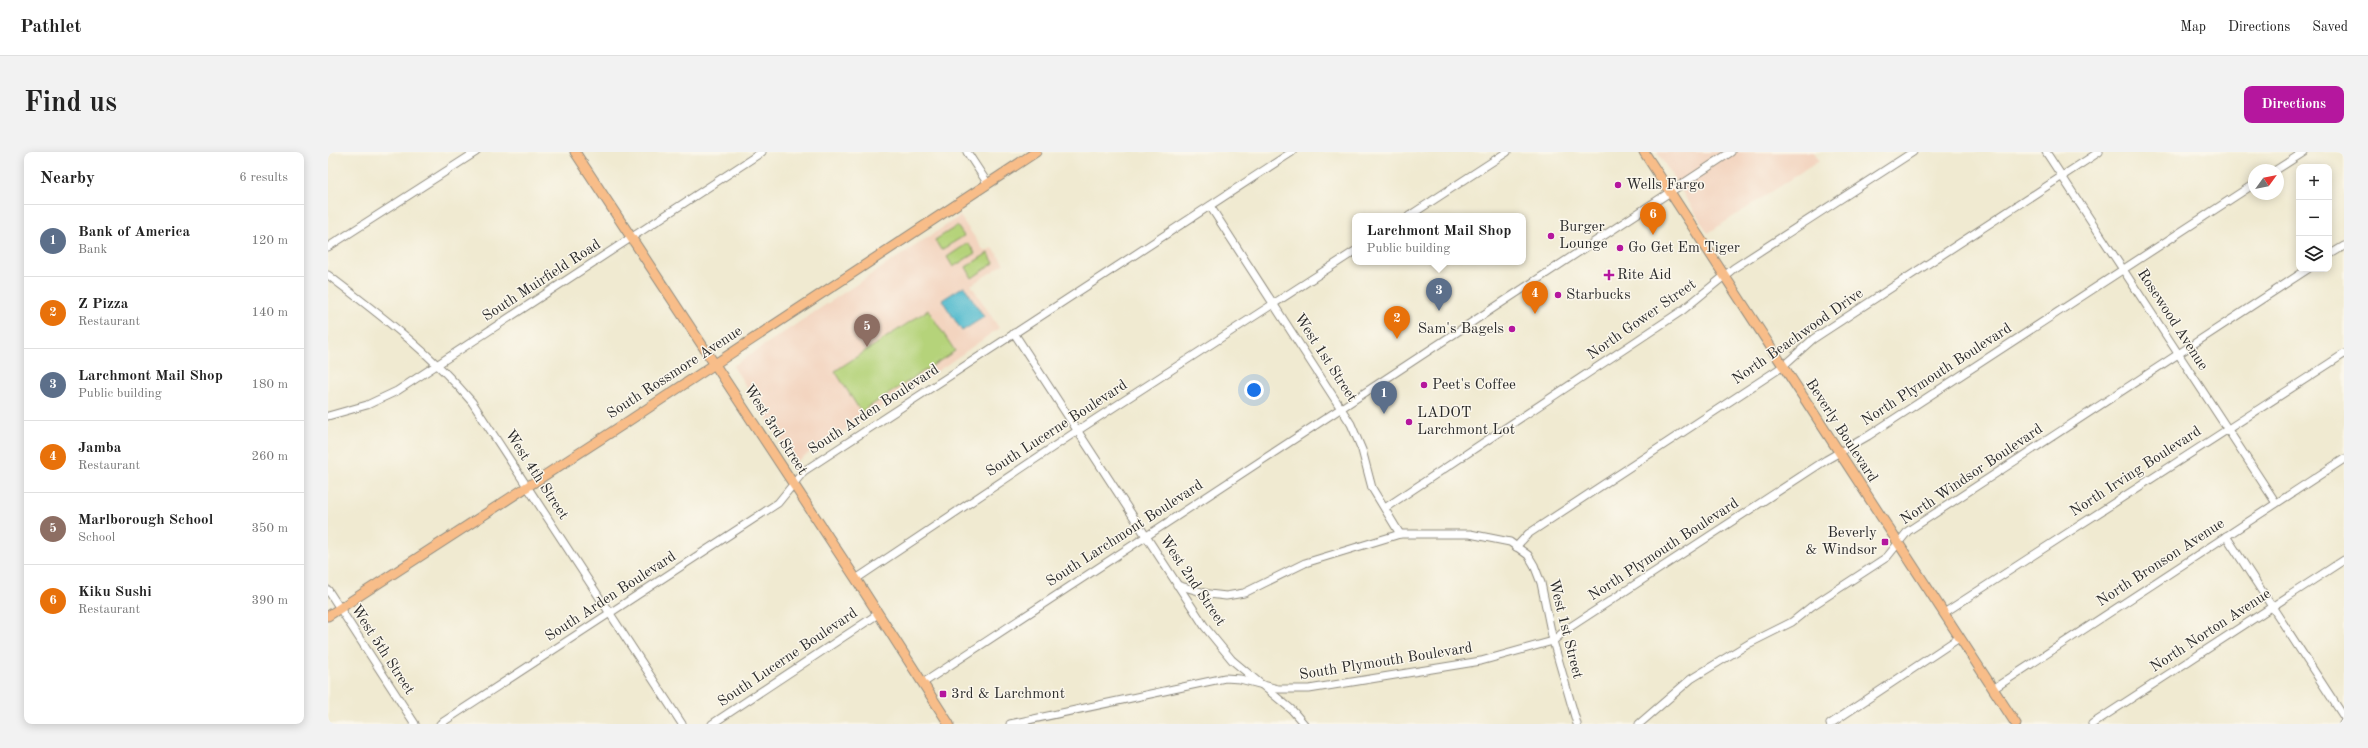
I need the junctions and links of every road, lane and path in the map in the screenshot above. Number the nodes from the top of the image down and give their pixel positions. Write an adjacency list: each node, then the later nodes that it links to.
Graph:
1 (476, 152): 23 (street)
2 (575, 152): 21 (main road, West 3rd Street)
3 (762, 152): 21 (street, South Muirfield Road)
4 (967, 152): 16 (street)
5 (1036, 152): 16 (main road, South Rossmore Avenue)
6 (1292, 152): 19 (street, South Arden Boulevard)
7 (1507, 152): 20 (street)
8 (1644, 152): 18 (main road, Beverly Boulevard)
9 (1731, 152): 18 (street, South Larchmont Boulevard)
10 (1913, 152): 29 (street, North Gower Street)
11 (2046, 152): 15 (street, Rosewood Avenue)
12 (2099, 152): 15 (street, North Beachwood Drive)
13 (2304, 152): 14 (street)
14 (2284, 165)
15 (2062, 176): 26 (street, Rosewood Avenue); 36 (street, North Beachwood Drive)
16 (988, 184): 35 (main road, South Rossmore Avenue)
17 (2248, 188): 26 (street, North Plymouth Boulevard)
18 (1670, 192): 29 (main road, Beverly Boulevard); 37 (street, South Larchmont Boulevard)
19 (1210, 206): 30 (street, West 1st Street); 31 (street, South Arden Boulevard)
20 (1414, 213)
21 (631, 238): 34 (street, South Muirfield Road); 35 (main road, West 3rd Street)
22 (2344, 246): 25 (street)
23 (328, 247)
24 (1352, 253): 30 (street, South Lucerne Boulevard)
25 (2332, 253)
26 (2123, 270): 32 (street, Rosewood Avenue); 41 (street, North Plymouth Boulevard)
27 (2303, 272): 32 (street, North Windsor Boulevard)
28 (328, 276): 34 (street, West 4th Street)
29 (1724, 277): 36 (main road, Beverly Boulevard); 46 (street, North Gower Street)
30 (1273, 304): 37 (street, West 1st Street); 40 (street, South Lucerne Boulevard)
31 (1014, 334): 40 (street, West 2nd Street); 43 (street, South Arden Boulevard)
32 (2178, 354): 39 (street, Rosewood Avenue); 50 (street, North Windsor Boulevard)
33 (2344, 354): 39 (street, North Irving Boulevard)
34 (438, 364): 38 (street, South Muirfield Road); 44 (street, West 4th Street)
35 (715, 364): 43 (main road, West 3rd Street); 44 (main road, South Rossmore Avenue)
36 (1782, 367): 41 (main road, Beverly Boulevard); 51 (street, North Beachwood Drive)
37 (1341, 407): 46 (street, West 1st Street); 48 (street, South Larchmont Boulevard)
38 (328, 416)
39 (2228, 429): 45 (street, Rosewood Avenue); 59 (street, North Irving Boulevard)
40 (1078, 431): 48 (street, West 2nd Street); 53 (street, South Lucerne Boulevard)
41 (1838, 453): 50 (main road, Beverly Boulevard); 63 (street, North Plymouth Boulevard)
42 (2344, 459): 45 (street, North Bronson Avenue)
43 (794, 484): 53 (main road, West 3rd Street); 58 (street, South Arden Boulevard)
44 (528, 487): 57 (main road, South Rossmore Avenue); 58 (street, West 4th Street)
45 (2276, 503): 49 (street, North Bronson Avenue)
46 (1385, 508): 47 (street, West 1st Street)
47 (1400, 534): 51 (street, West 1st Street); 54 (street, West 1st Street)
48 (1145, 535): 54 (street, West 2nd Street); 64 (street, South Larchmont Boulevard)
49 (2226, 536): 56 (street); 66 (street, North Bronson Avenue)
50 (1898, 543): 59 (main road, Beverly Boulevard); 76 (street, North Windsor Boulevard)
51 (1516, 547): 63 (street, West 1st Street)
52 (2344, 560): 56 (street, North Norton Avenue)
53 (856, 579): 60 (main road, West 3rd Street)
54 (1177, 585): 65 (street, West 2nd Street)
55 (328, 590): 57 (street, West 5th Street)
56 (2272, 607): 67 (street); 79 (street, North Norton Avenue)
57 (340, 609): 61 (main road, South Rossmore Avenue); 68 (street, West 5th Street)
58 (610, 613): 69 (street, South Arden Boulevard); 70 (street, West 4th Street)
59 (1944, 613): 62 (main road, Beverly Boulevard)
60 (878, 614): 64 (main road, West 3rd Street); 71 (street, South Lucerne Boulevard)
61 (328, 616)
62 (1959, 638): 66 (main road, Beverly Boulevard); 77 (street)
63 (1554, 641): 65 (street, South Plymouth Boulevard); 75 (street, West 1st Street)
64 (923, 683): 72 (main road, West 3rd Street)
65 (1260, 684): 73 (street, South Plymouth Boulevard); 74 (street, West 2nd Street)
66 (1993, 689): 78 (main road, Beverly Boulevard)
67 (2344, 717)
68 (415, 724)
69 (440, 724)
70 (682, 724)
71 (712, 724)
72 (949, 724)
73 (1010, 724)
74 (1304, 724)
75 (1577, 724)
76 (1639, 724)
77 (1830, 724)
78 (2016, 724)
79 (2092, 724)

